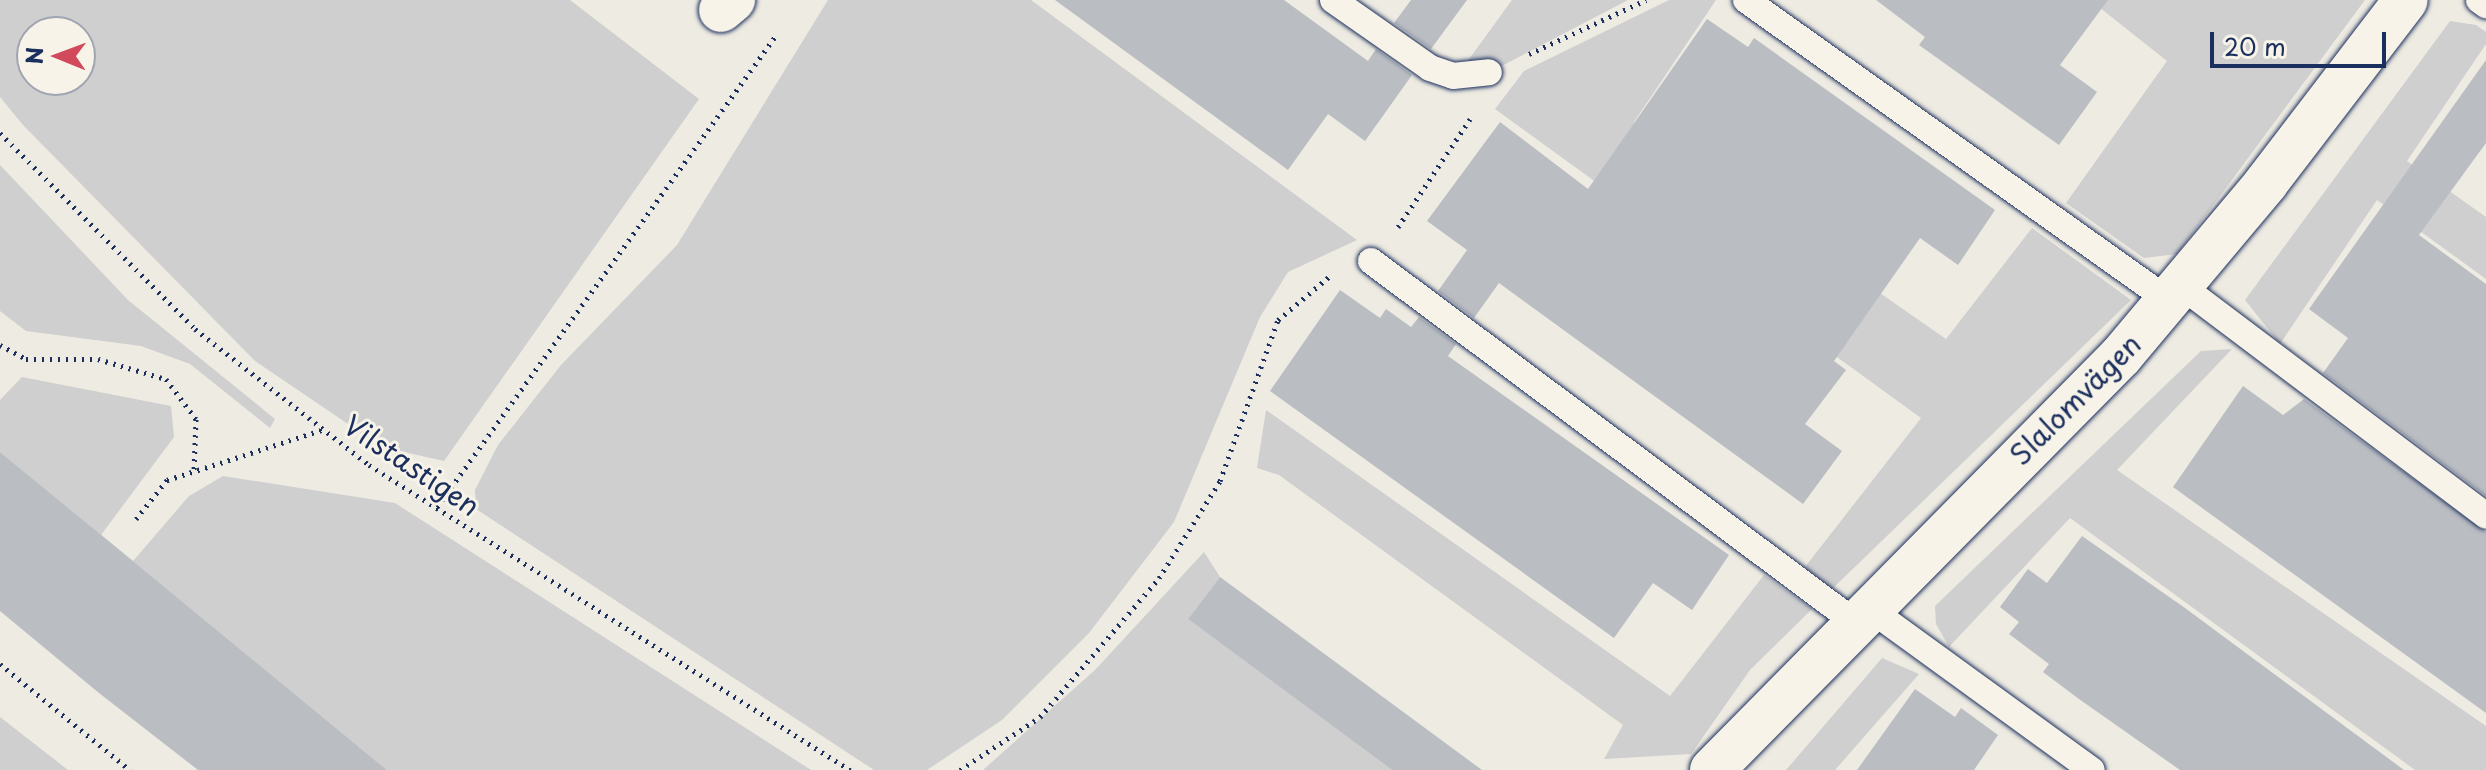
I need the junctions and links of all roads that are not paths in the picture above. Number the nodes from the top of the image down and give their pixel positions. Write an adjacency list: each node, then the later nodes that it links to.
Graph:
1 (1333, 0): 6 (lane)
2 (1746, 0): 8 (lane)
3 (2406, 0): 8 (street, Slalomvägen)
4 (2479, 0): 5 (lane)
5 (2486, 5)
6 (1489, 72)
7 (1371, 261): 10 (lane)
8 (2174, 293): 9 (lane); 10 (street, Slalomvägen)
9 (2486, 516)
10 (1863, 616): 11 (street, Slalomvägen); 12 (lane)
11 (1712, 770)
12 (2092, 770)

